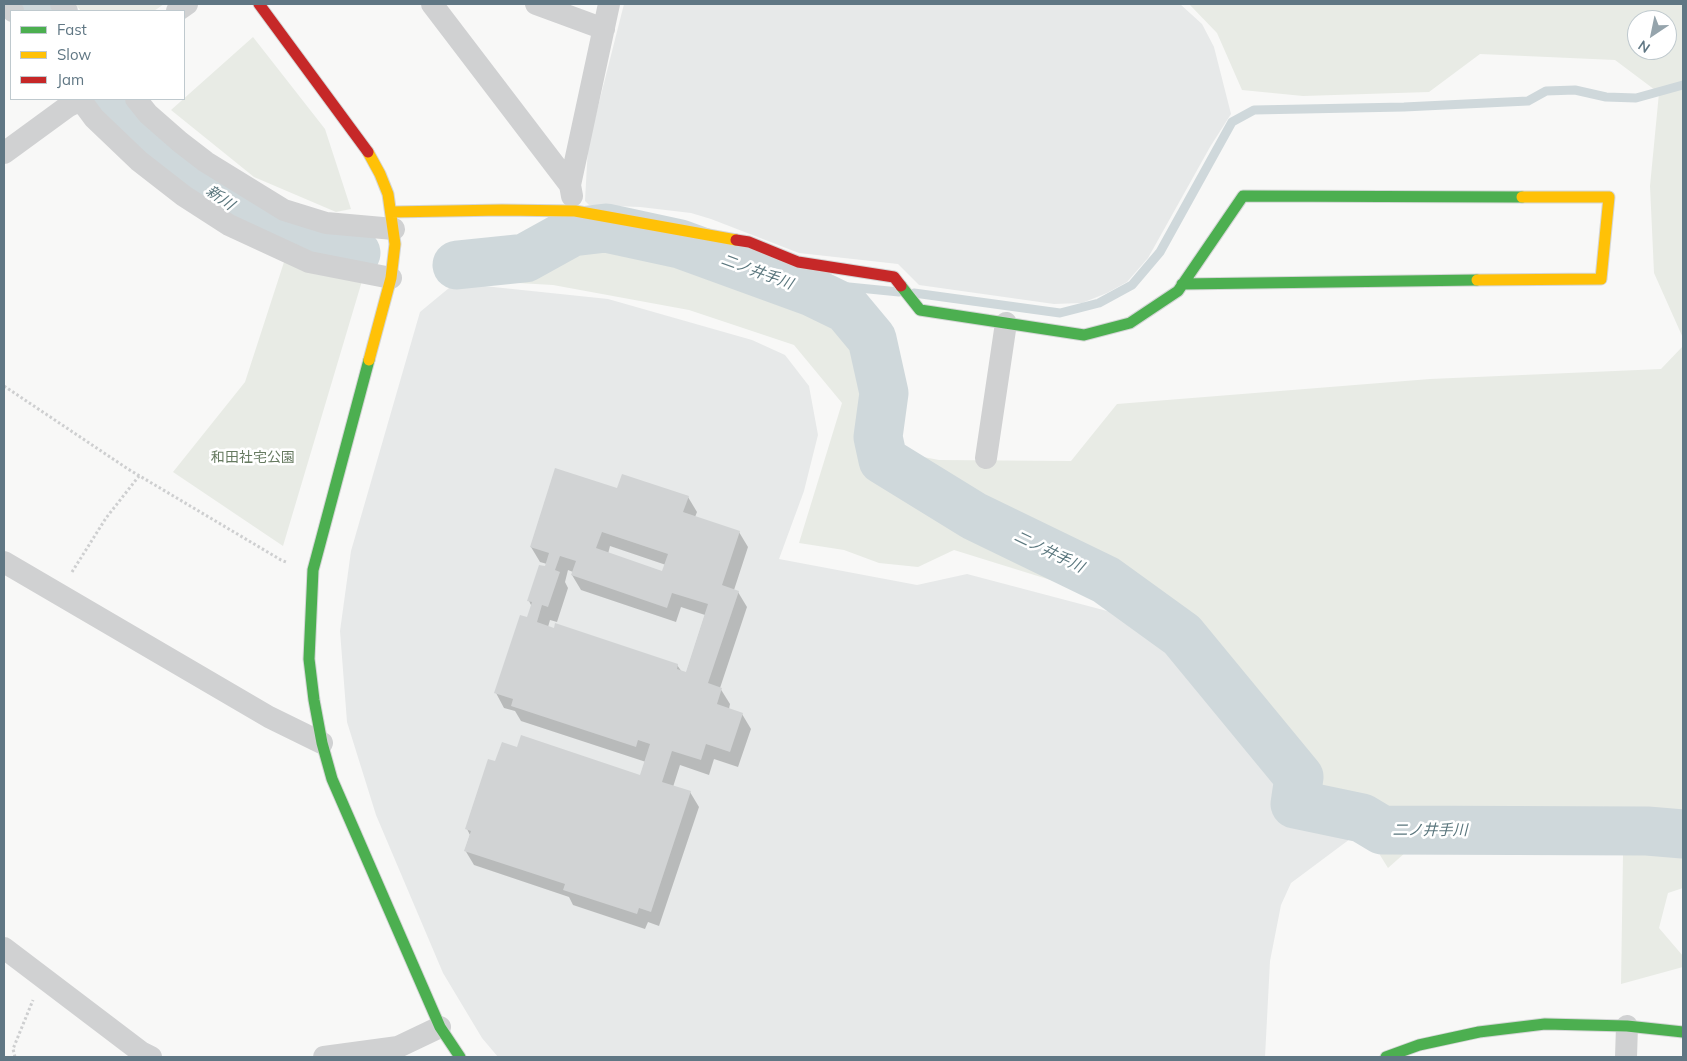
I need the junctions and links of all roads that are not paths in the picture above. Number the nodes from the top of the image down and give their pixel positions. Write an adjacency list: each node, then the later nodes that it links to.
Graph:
1 (259, 4): 11 (street)
2 (432, 4): 9 (street)
3 (536, 4): 5 (street)
4 (609, 4): 5 (street)
5 (604, 29): 9 (street)
6 (80, 100): 8 (street); 12 (street)
7 (137, 100): 11 (street)
8 (4, 153)
9 (570, 185): 10 (street)
10 (575, 211): 11 (street); 14 (street)
11 (392, 221): 12 (street)
12 (391, 278): 17 (street)
13 (1182, 284): 13 (street); 14 (street)
14 (1006, 323): 15 (street)
15 (986, 458)
16 (4, 562): 17 (street)
17 (322, 743): 20 (street)
18 (4, 948): 22 (street)
19 (1627, 1026): 21 (street); 25 (street); 26 (street)
20 (440, 1027): 23 (street); 24 (street)
21 (1683, 1032)
22 (151, 1057)
23 (324, 1057)
24 (460, 1057)
25 (1386, 1057)
26 (1626, 1057)

